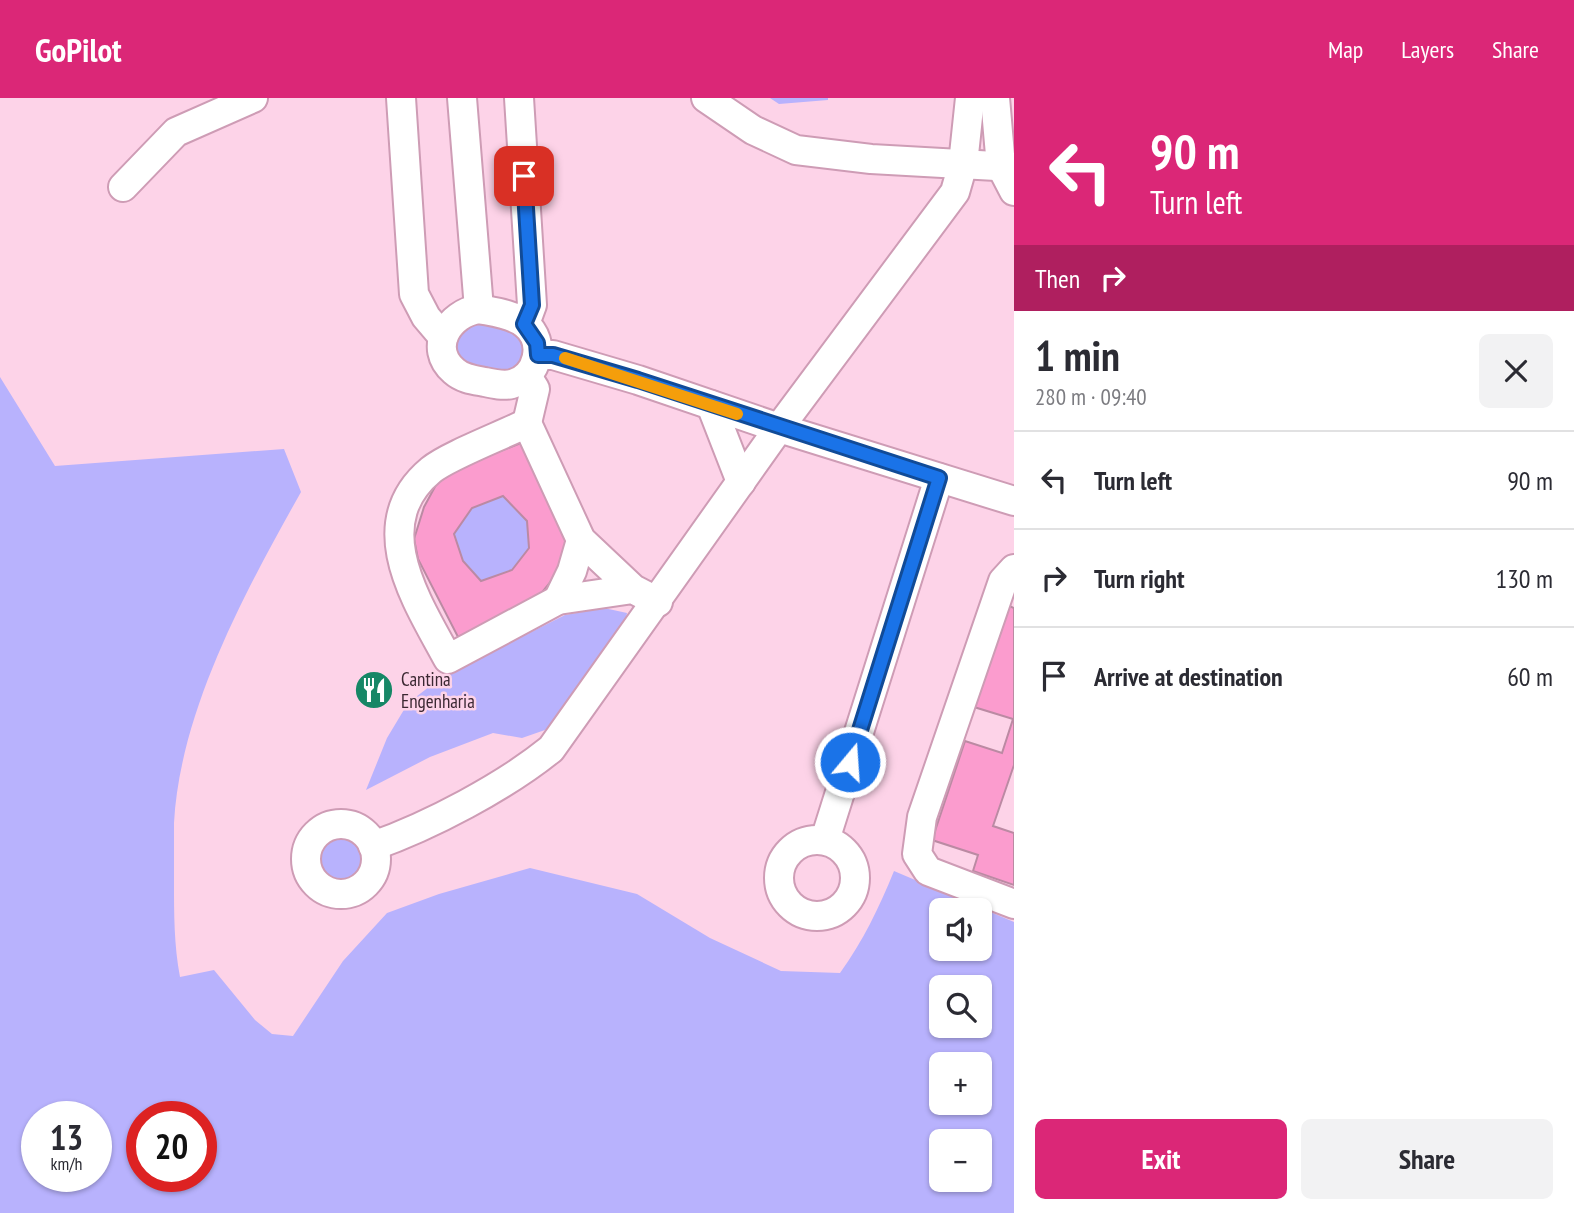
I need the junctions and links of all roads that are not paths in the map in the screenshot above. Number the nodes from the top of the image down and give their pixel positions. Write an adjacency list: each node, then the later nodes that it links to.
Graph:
1 (253, 98): 12 (lane)
2 (401, 98): 16 (lane)
3 (462, 98): 14 (lane)
4 (519, 98): 15 (lane)
5 (706, 98): 10 (lane)
6 (970, 98): 10 (lane)
7 (995, 98): 11 (lane)
8 (1008, 98): 9 (lane)
9 (1014, 113)
10 (963, 164): 11 (lane); 20 (lane)
11 (1007, 166): 13 (lane)
12 (123, 187)
13 (1014, 191)
14 (479, 309): 15 (lane); 16 (lane)
15 (524, 324): 17 (lane)
16 (443, 337): 17 (lane)
17 (533, 365): 18 (lane); 19 (lane)
18 (712, 405): 20 (lane); 22 (lane)
19 (527, 423): 24 (lane); 27 (lane)
20 (779, 428): 21 (lane); 22 (lane)
21 (939, 478): 23 (lane); 29 (lane)
22 (741, 482): 28 (lane)
23 (1014, 501)
24 (581, 540): 26 (lane); 27 (lane)
25 (1014, 569): 31 (lane)
26 (633, 589): 27 (lane); 28 (lane)
27 (558, 600)
28 (658, 602): 30 (lane)
29 (825, 840)
30 (373, 846)
31 (1014, 904)

